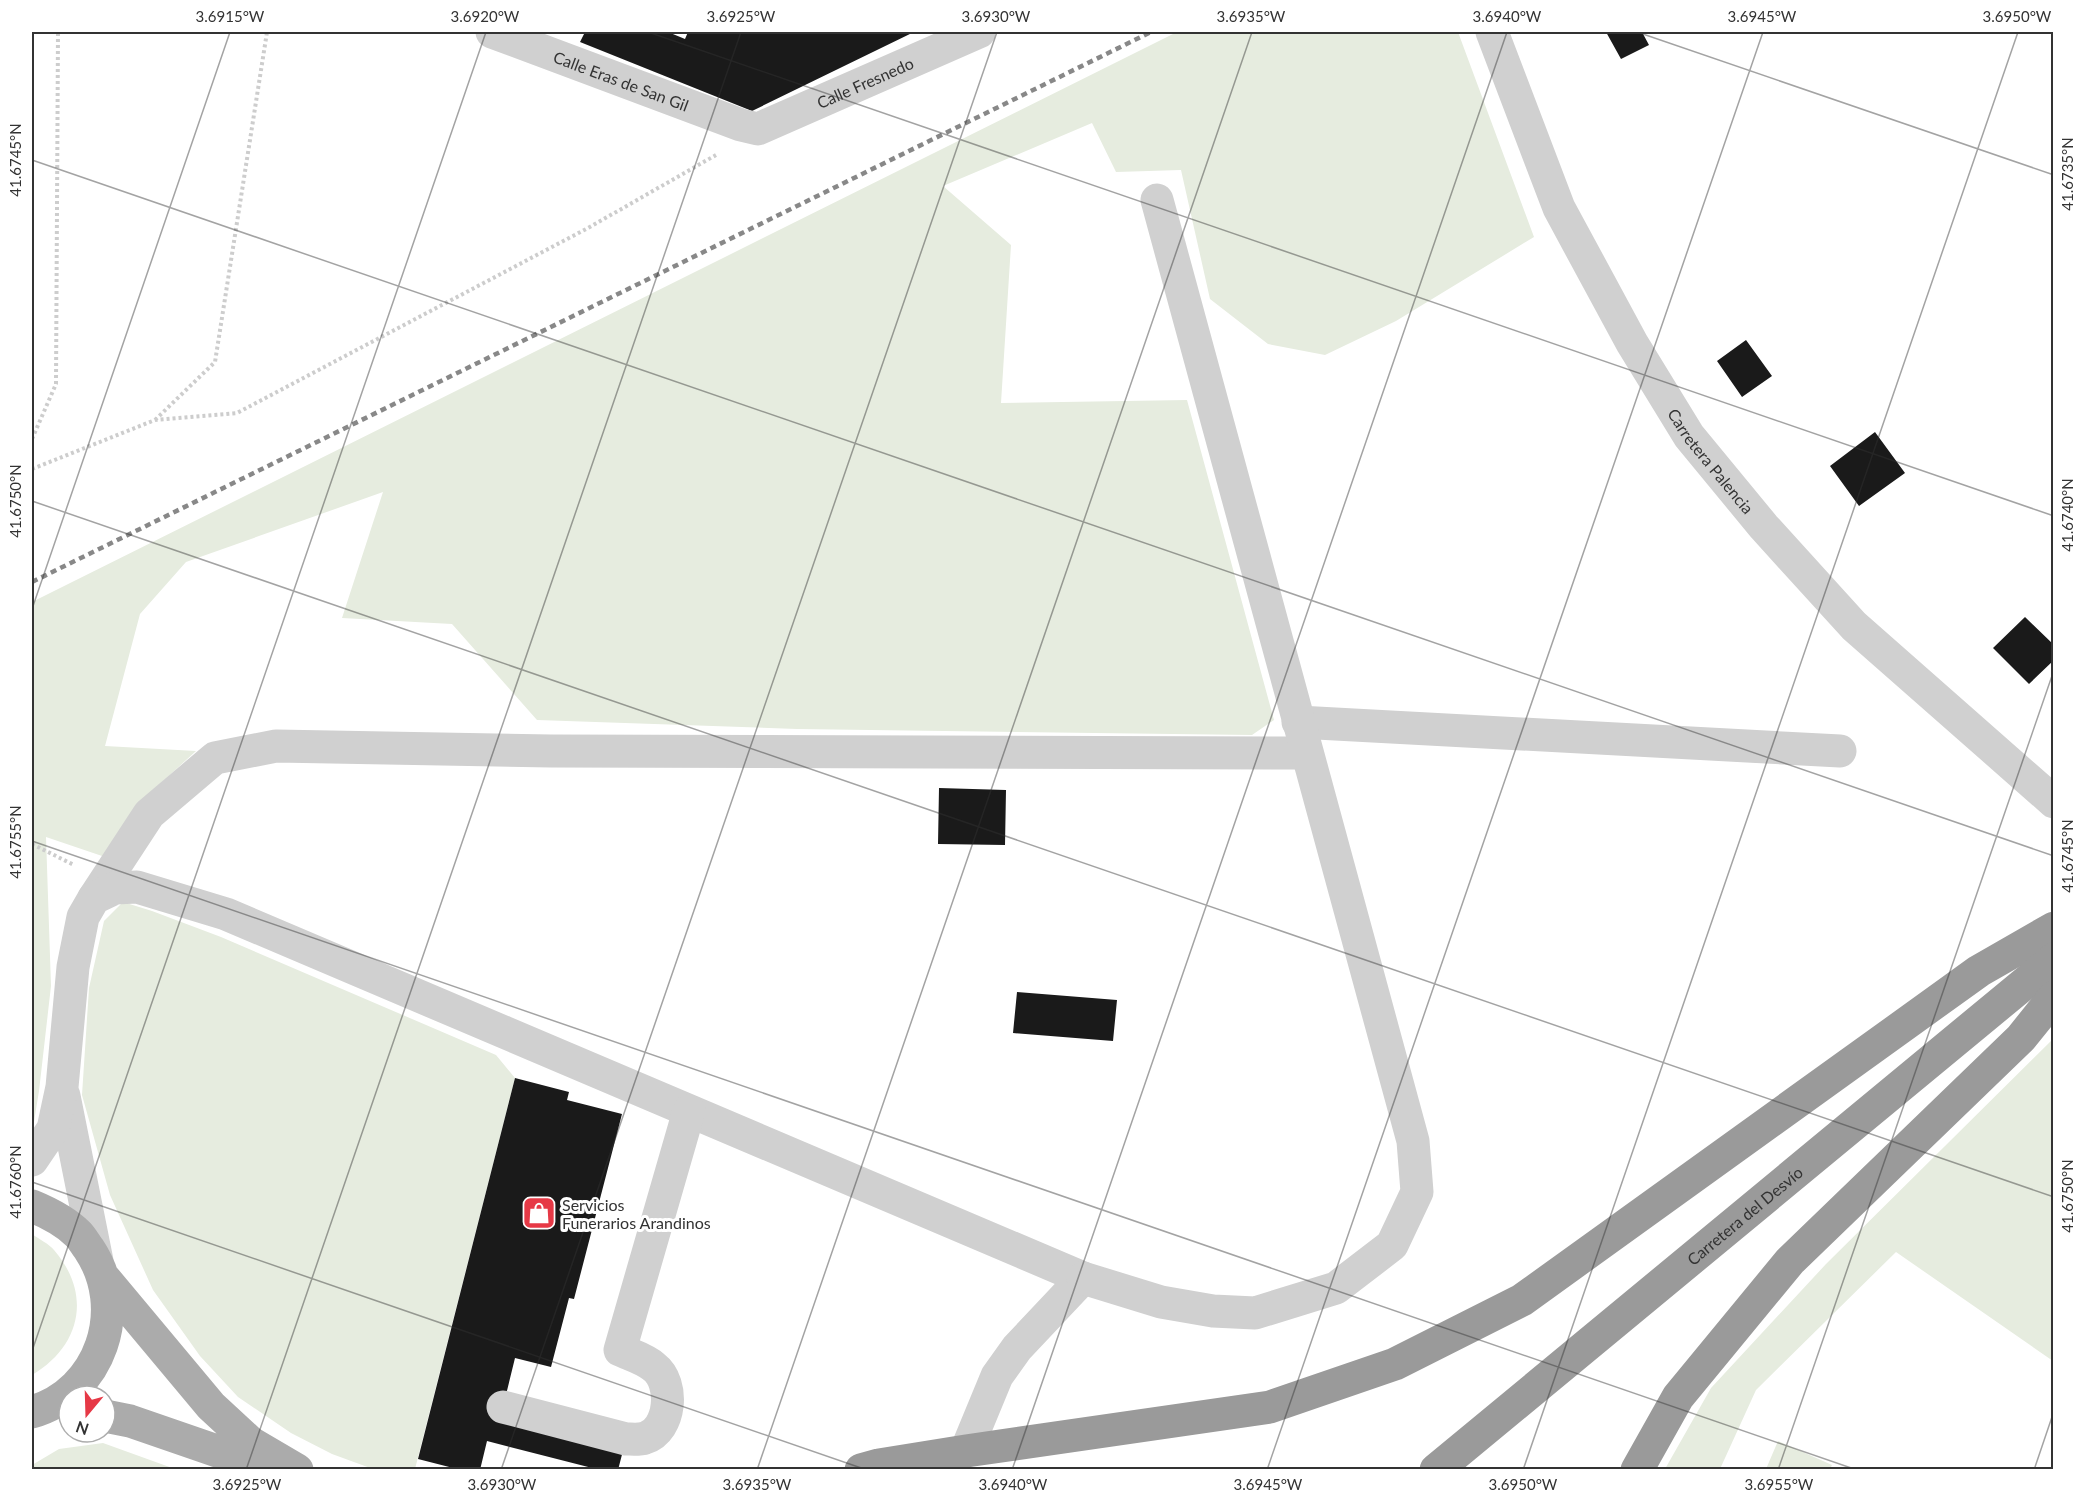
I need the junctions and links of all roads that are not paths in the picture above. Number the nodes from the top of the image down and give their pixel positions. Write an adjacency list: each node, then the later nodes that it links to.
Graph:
1 (492, 32): 4 (street, Calle Eras de San Gil)
2 (978, 32): 5 (street, Calle Fresnedo)
3 (1492, 32): 10 (street, Carretera Palencia)
4 (561, 43): 5 (street, Calle Eras de San Gil)
5 (757, 128)
6 (1157, 200): 7 (street)
7 (1298, 722): 8 (street); 9 (street)
8 (1840, 751)
9 (1306, 753): 11 (street); 20 (street)
10 (2054, 802)
11 (100, 890): 15 (street); 16 (street)
12 (2054, 928): 24 (highway)
13 (2054, 959): 28 (highway, Carretera del Desvío)
14 (2054, 997): 29 (highway)
15 (62, 1087): 17 (street); 19 (street)
16 (689, 1110): 20 (street); 21 (street)
17 (32, 1160)
18 (32, 1206): 19 (main road)
19 (101, 1270): 22 (main road); 26 (main road)
20 (1083, 1278): 24 (street)
21 (503, 1407)
22 (43, 1411)
23 (117, 1418): 25 (main road)
24 (966, 1451): 27 (highway)
25 (281, 1470)
26 (297, 1470)
27 (861, 1470)
28 (1436, 1470)
29 (1637, 1470)

